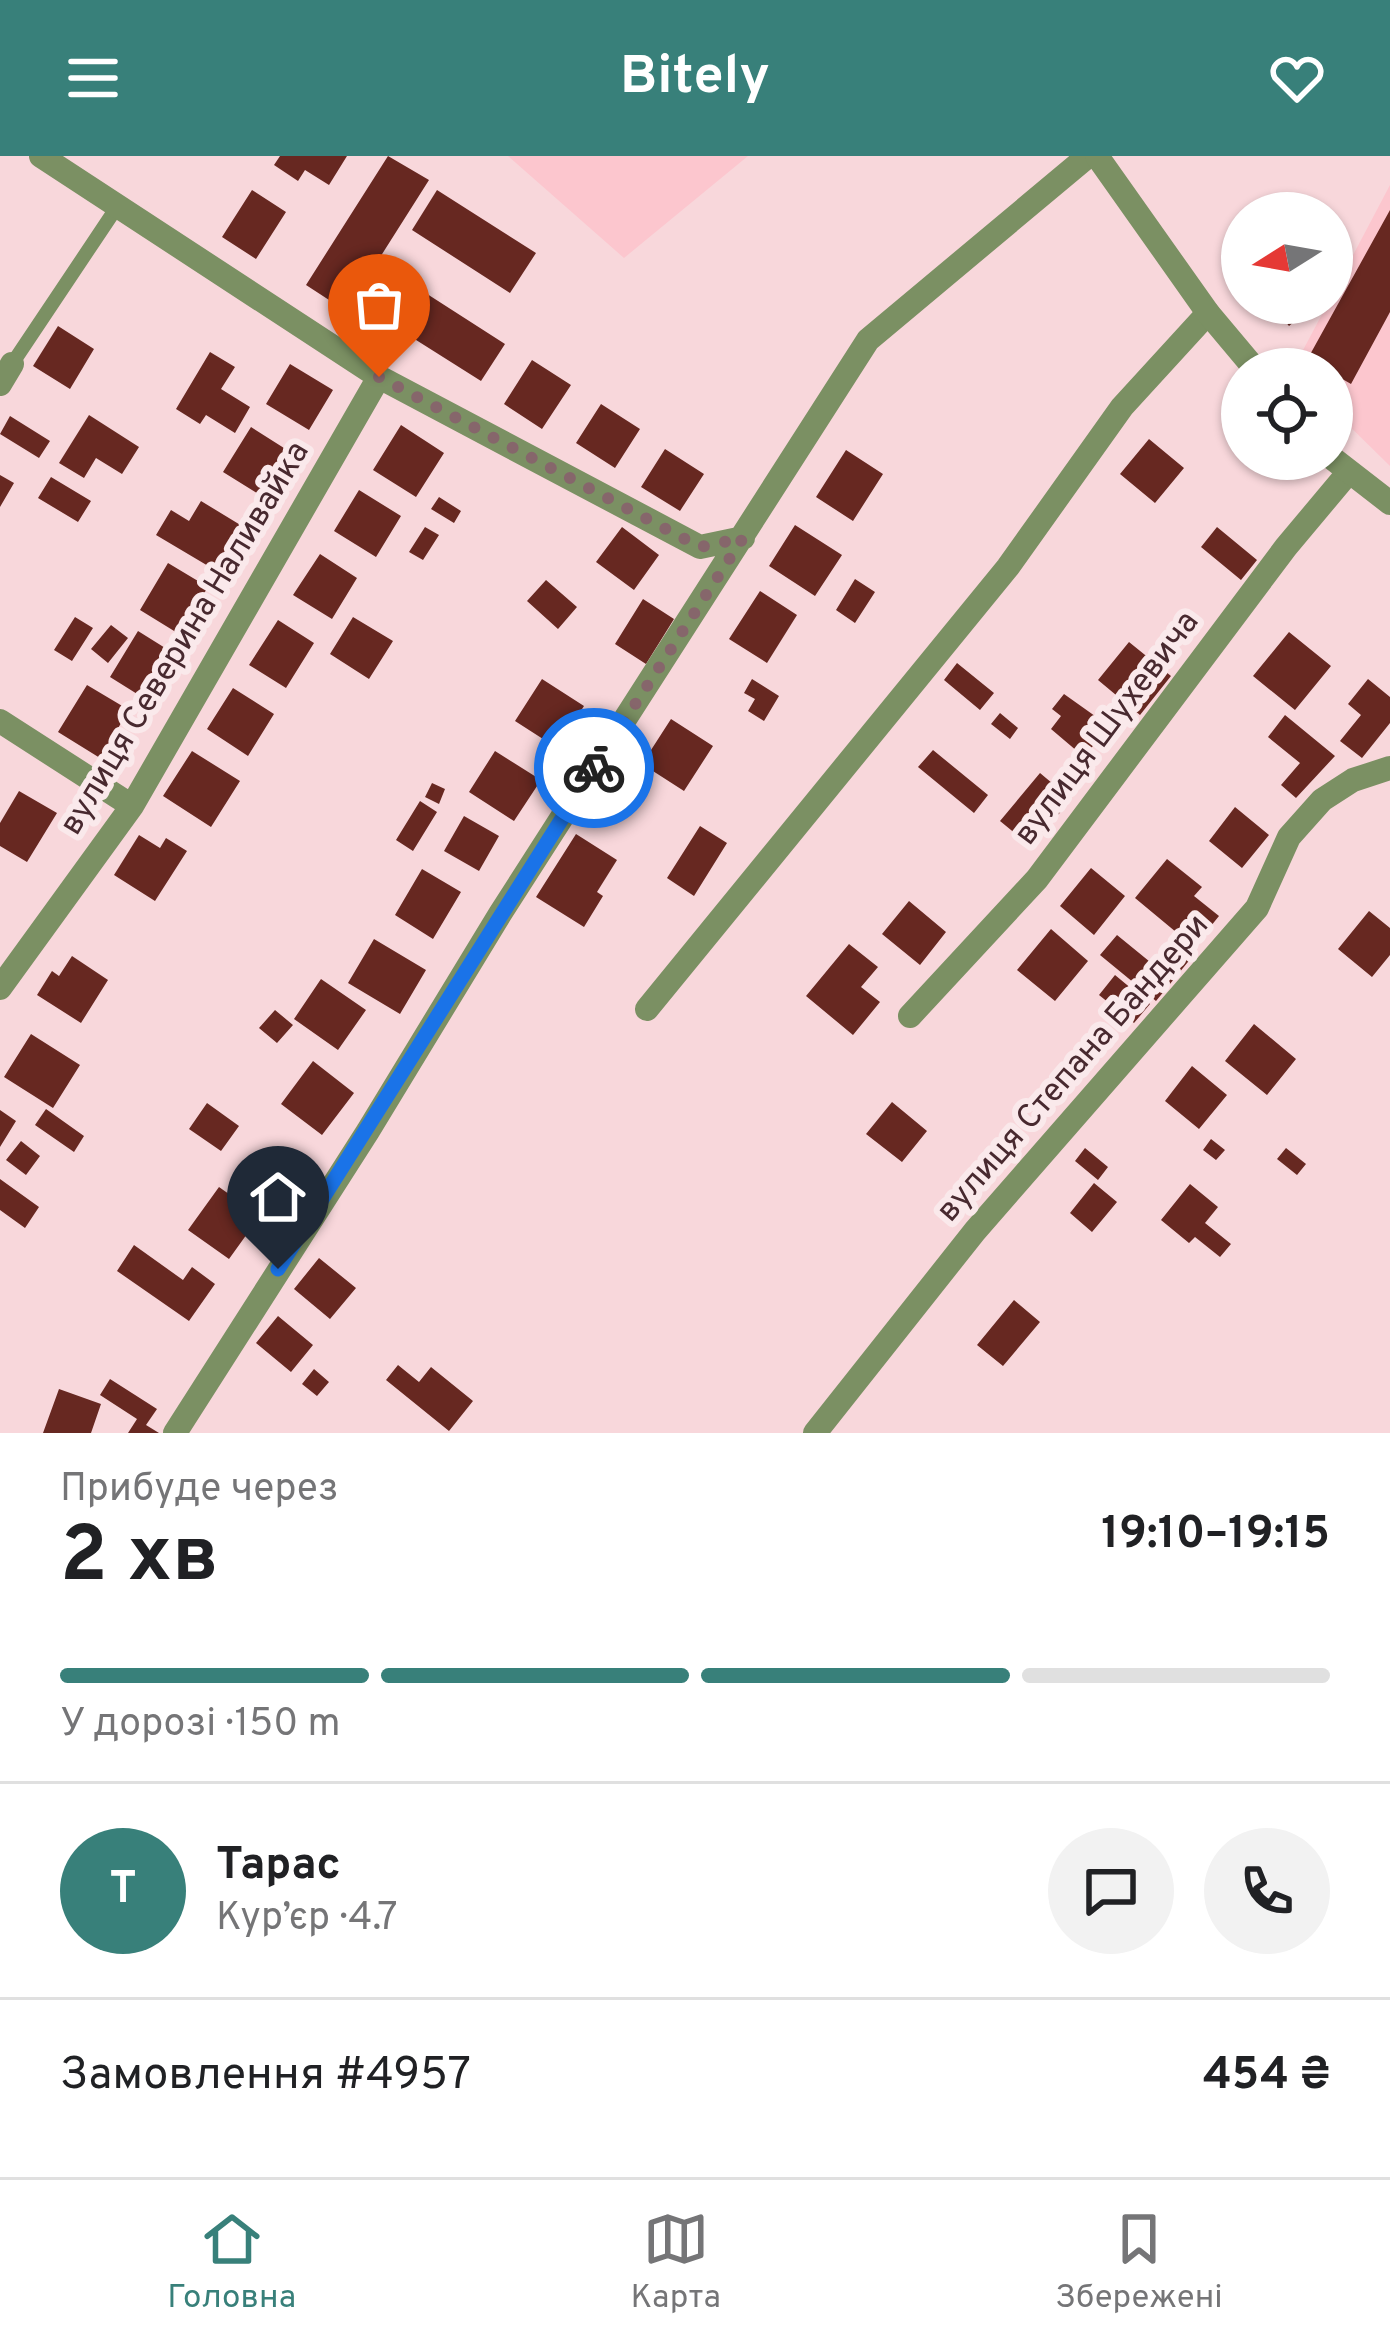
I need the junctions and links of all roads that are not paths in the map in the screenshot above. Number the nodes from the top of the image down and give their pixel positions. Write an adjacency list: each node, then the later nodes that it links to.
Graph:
1 (41, 156): 4 (street)
2 (1088, 156): 12 (street)
3 (1097, 156): 5 (street)
4 (119, 204): 7 (lane); 8 (street)
5 (1208, 313): 6 (street); 17 (street)
6 (1237, 348)
7 (6, 374)
8 (379, 377): 12 (street); 15 (street, вулиця Северина Наливайка)
9 (1353, 476): 11 (street)
10 (1331, 480): 18 (street, вулиця Шухевича)
11 (1390, 503)
12 (743, 538): 19 (street)
13 (0, 721): 15 (street)
14 (1387, 768): 20 (street, вулиця Степана Бандери)
15 (132, 806): 16 (street, вулиця Северина Наливайка)
16 (0, 988)
17 (647, 1009)
18 (910, 1016)
19 (175, 1433)
20 (815, 1433)

